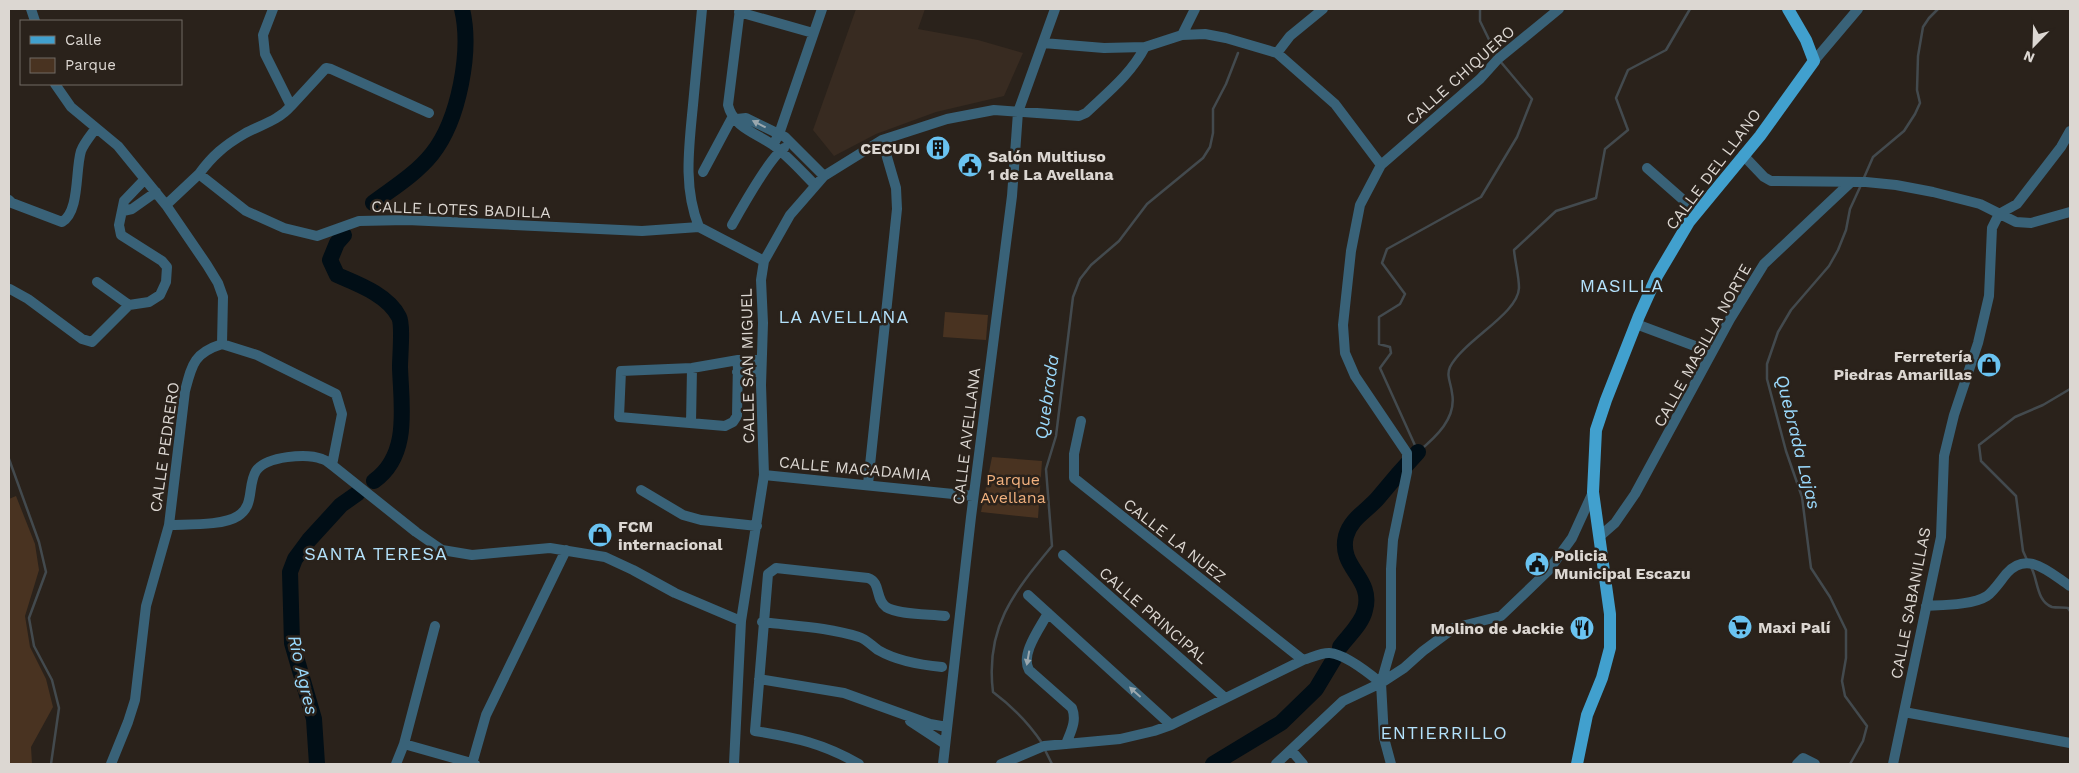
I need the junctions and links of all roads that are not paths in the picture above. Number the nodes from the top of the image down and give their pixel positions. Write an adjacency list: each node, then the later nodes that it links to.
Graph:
1 (273, 9): 18 (street)
2 (702, 9): 45 (street)
3 (822, 9): 11 (street)
4 (1055, 9): 13 (street, CALLE AVELLANA)
5 (1195, 9): 12 (street)
6 (1324, 9): 15 (street)
7 (1559, 9): 29 (street, CALLE CHIQUERO)
8 (1788, 9): 16 (main road)
9 (1858, 9): 16 (street)
10 (739, 10): 11 (street); 21 (street)
11 (813, 33): 24 (street)
12 (1182, 35): 14 (street); 15 (street)
13 (1043, 44): 14 (street); 19 (street, CALLE AVELLANA)
14 (1145, 46): 19 (street)
15 (1277, 53): 29 (street)
16 (1814, 61): 28 (main road, CALLE DEL LLANO)
17 (56, 85): 22 (street)
18 (291, 106): 20 (street); 32 (street)
19 (1018, 112): 25 (street); 65 (street, CALLE AVELLANA)
20 (429, 113)
21 (735, 118): 24 (street, one-way to 21); 27 (street); 31 (street)
22 (96, 128): 34 (street); 38 (street)
23 (2070, 132): 43 (street)
24 (779, 134): 26 (street); 27 (street)
25 (882, 140): 33 (street); 62 (street)
26 (789, 141): 27 (street); 33 (street)
27 (776, 148): 36 (street); 44 (street)
28 (1743, 155): 35 (street); 41 (main road, CALLE DEL LLANO)
29 (1381, 165): 82 (street)
30 (1647, 168): 41 (street)
31 (703, 172)
32 (199, 174): 39 (street); 45 (street, CALLE LOTES BADILLA)
33 (824, 176): 36 (street)
34 (145, 179): 37 (street); 40 (street)
35 (1850, 183): 43 (street); 52 (street, CALLE MASILLA NORTE)
36 (816, 185): 46 (street)
37 (156, 192): 39 (street); 40 (street)
38 (9, 200)
39 (166, 205): 51 (street)
40 (123, 212): 49 (street)
41 (1697, 212): 50 (main road, CALLE DEL LLANO)
42 (2070, 212): 43 (street)
43 (1999, 214): 73 (street, CALLE SABANILLAS)
44 (732, 226)
45 (698, 228): 46 (street)
46 (764, 261): 54 (street, CALLE SAN MIGUEL)
47 (97, 282): 49 (street)
48 (10, 289): 49 (street)
49 (129, 306)
50 (1636, 324): 52 (street); 64 (main road, CALLE DEL LLANO)
51 (222, 344): 60 (street); 66 (street, CALLE PEDRERO)
52 (1711, 352): 68 (street, CALLE MASILLA NORTE)
53 (738, 360): 54 (street); 55 (street); 56 (street)
54 (762, 360): 57 (street, CALLE SAN MIGUEL)
55 (692, 368): 59 (street); 59 (street)
56 (738, 372): 57 (street); 59 (street)
57 (761, 372): 61 (street, CALLE SAN MIGUEL)
58 (1081, 421): 79 (street, CALLE LA NUEZ)
59 (691, 423)
60 (332, 465): 66 (street); 69 (street)
61 (764, 475): 62 (street, CALLE MACADAMIA); 67 (street, CALLE SAN MIGUEL)
62 (868, 484): 65 (street, CALLE MACADAMIA)
63 (641, 490): 67 (street)
64 (1593, 492): 68 (main road, CALLE DEL LLANO); 82 (street)
65 (973, 496): 87 (street, CALLE AVELLANA)
66 (169, 524): 93 (street, CALLE PEDRERO)
67 (757, 526): 76 (street, CALLE SAN MIGUEL)
68 (1598, 537): 103 (main road, CALLE DEL LLANO)
69 (566, 550): 76 (street); 95 (street)
70 (1063, 555): 83 (street, CALLE PRINCIPAL)
71 (2070, 586): 73 (street)
72 (1028, 595): 74 (street)
73 (1926, 606): 85 (street, CALLE SABANILLAS)
74 (1048, 614): 86 (street, one-way to 74); 91 (street, one-way to 91)
75 (945, 616): 77 (street)
76 (741, 621): 96 (street, CALLE SAN MIGUEL)
77 (762, 622): 80 (street); 81 (street)
78 (435, 626): 89 (street)
79 (1303, 660): 82 (street); 83 (street)
80 (942, 668)
81 (759, 679): 84 (street); 97 (street)
82 (1382, 683): 92 (street); 102 (street)
83 (1224, 697): 86 (street)
84 (894, 711): 87 (street); 90 (street)
85 (1904, 712): 88 (street); 106 (street, CALLE SABANILLAS)
86 (1172, 724): 91 (street)
87 (947, 728): 90 (street, CALLE AVELLANA)
88 (2070, 743)
89 (404, 744): 94 (street); 95 (street)
90 (945, 744): 98 (street, CALLE AVELLANA)
91 (1066, 744): 99 (street)
92 (1291, 750): 100 (street); 101 (street)
93 (111, 764)
94 (396, 764)
95 (473, 764)
96 (734, 764)
97 (859, 764)
98 (943, 764)
99 (1001, 764)
100 (1276, 764)
101 (1303, 764)
102 (1390, 764)
103 (1578, 764)
104 (1796, 764): 105 (street)
105 (1815, 764)
106 (1893, 764)

